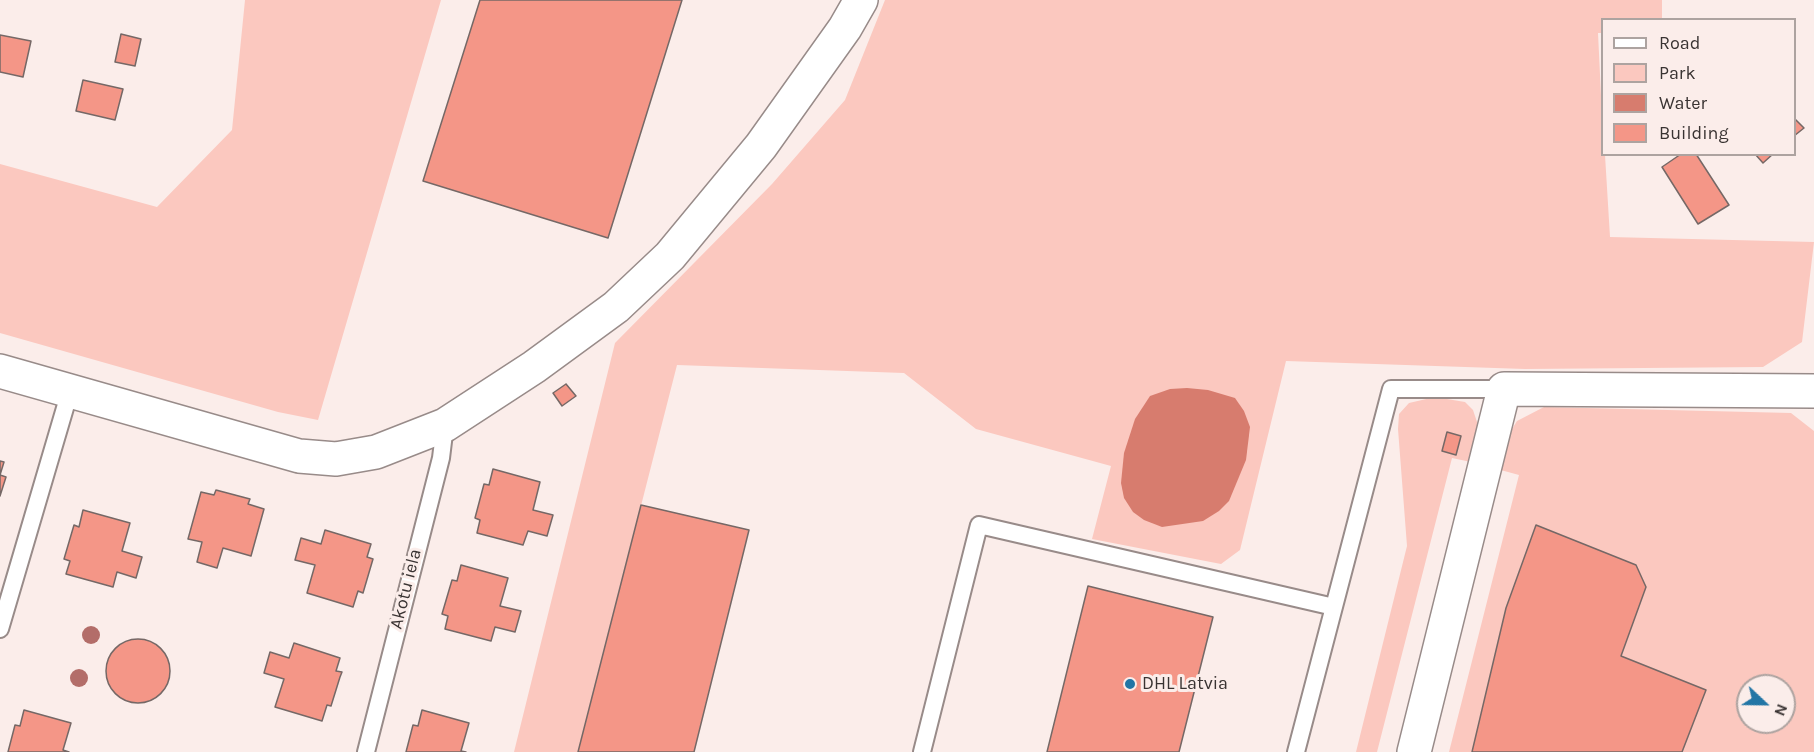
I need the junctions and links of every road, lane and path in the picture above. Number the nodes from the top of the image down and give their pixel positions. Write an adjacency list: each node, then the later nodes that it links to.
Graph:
1 (861, 0): 6 (street)
2 (0, 371): 4 (street)
3 (1504, 389): 5 (street); 7 (lane); 12 (street)
4 (70, 391): 6 (street); 8 (lane)
5 (1814, 391)
6 (445, 425): 9 (lane, Akotu iela)
7 (1334, 608): 10 (lane); 11 (lane)
8 (0, 629)
9 (366, 752)
10 (922, 752)
11 (1296, 752)
12 (1414, 752)

